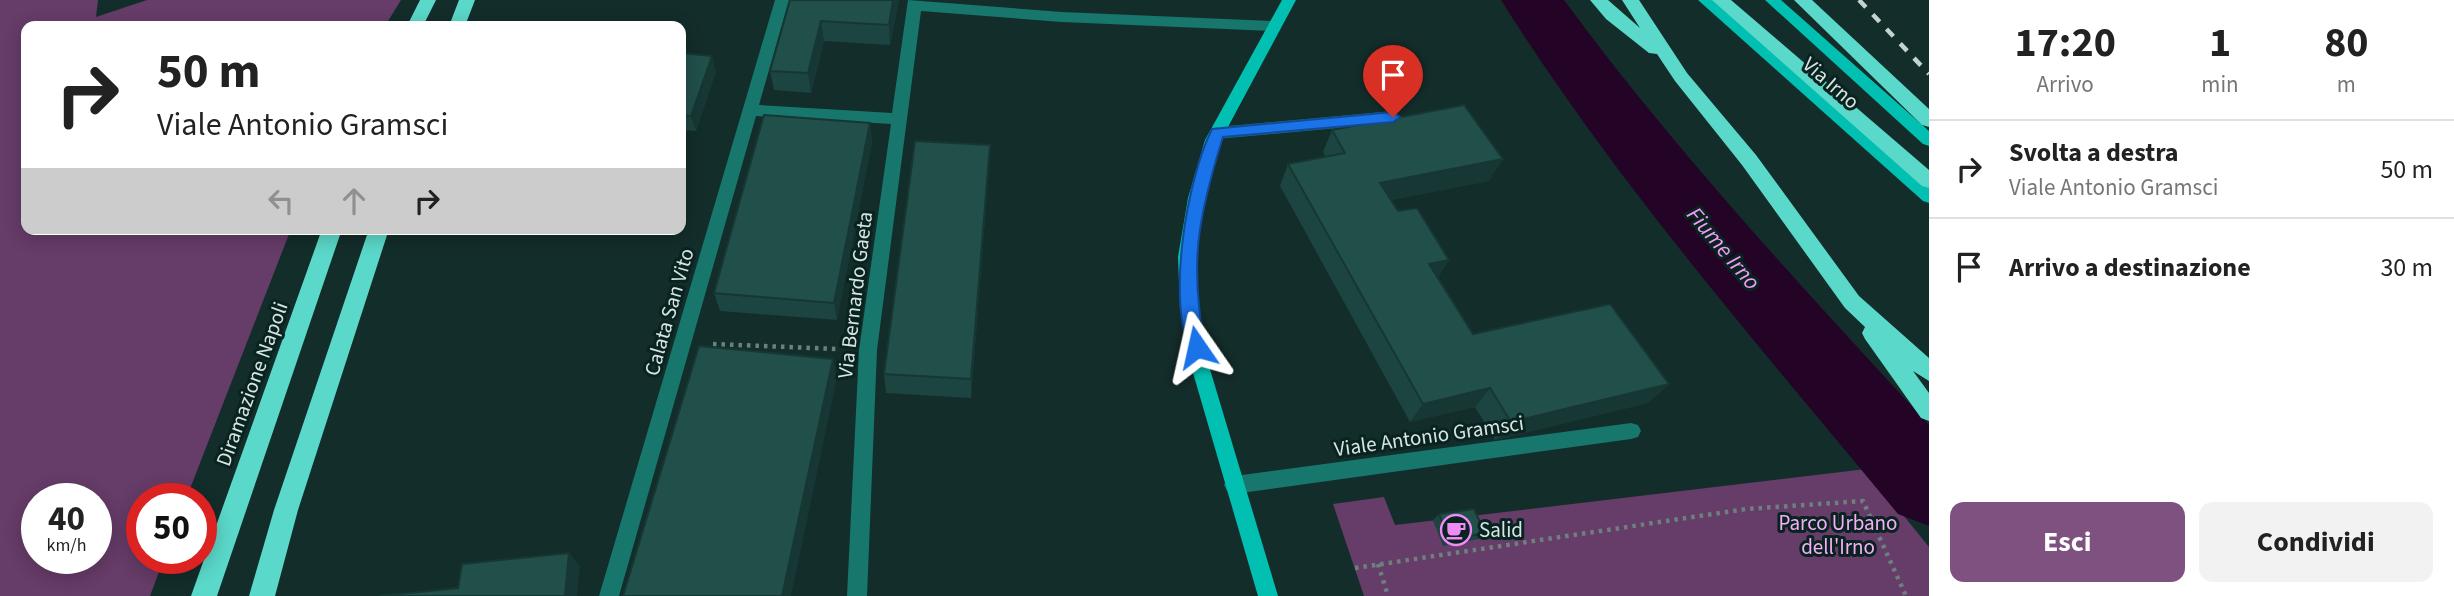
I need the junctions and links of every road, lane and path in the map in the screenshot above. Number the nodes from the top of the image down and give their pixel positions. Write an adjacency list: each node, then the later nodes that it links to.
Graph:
1 (428, 0): 12 (highway)
2 (467, 0): 13 (highway)
3 (782, 0): 16 (street, Calata San Vito)
4 (1289, 0): 14 (main road)
5 (1598, 0): 15 (highway)
6 (1630, 0): 15 (highway)
7 (1705, 0): 23 (main road, Via Irno)
8 (1720, 0): 22 (highway)
9 (1772, 0): 21 (main road, Via Irno)
10 (1802, 0): 19 (highway)
11 (914, 3): 14 (street); 18 (street, Via Bernardo Gaeta)
12 (418, 21)
13 (459, 21)
14 (1273, 26): 20 (main road)
15 (1675, 69): 26 (highway)
16 (750, 110): 18 (street); 27 (street, Calata San Vito)
17 (1393, 117): 20 (street)
18 (901, 119): 28 (street, Via Bernardo Gaeta)
19 (1929, 120)
20 (1217, 133): 32 (main road)
21 (1929, 140)
22 (1929, 181)
23 (1929, 197)
24 (330, 235): 35 (highway, Diramazione Napoli)
25 (377, 235): 36 (highway)
26 (1852, 302): 29 (highway); 30 (highway)
27 (685, 343): 28 (path); 37 (street, Calata San Vito)
28 (868, 350): 38 (street, Via Bernardo Gaeta)
29 (1929, 372)
30 (1929, 411)
31 (1631, 430): 32 (street, Viale Antonio Gramsci)
32 (1234, 485): 39 (main road)
33 (1378, 564): 34 (path); 40 (path); 41 (path)
34 (1355, 568)
35 (204, 596)
36 (261, 596)
37 (609, 596)
38 (857, 596)
39 (1268, 596)
40 (1388, 596)
41 (1906, 596)

